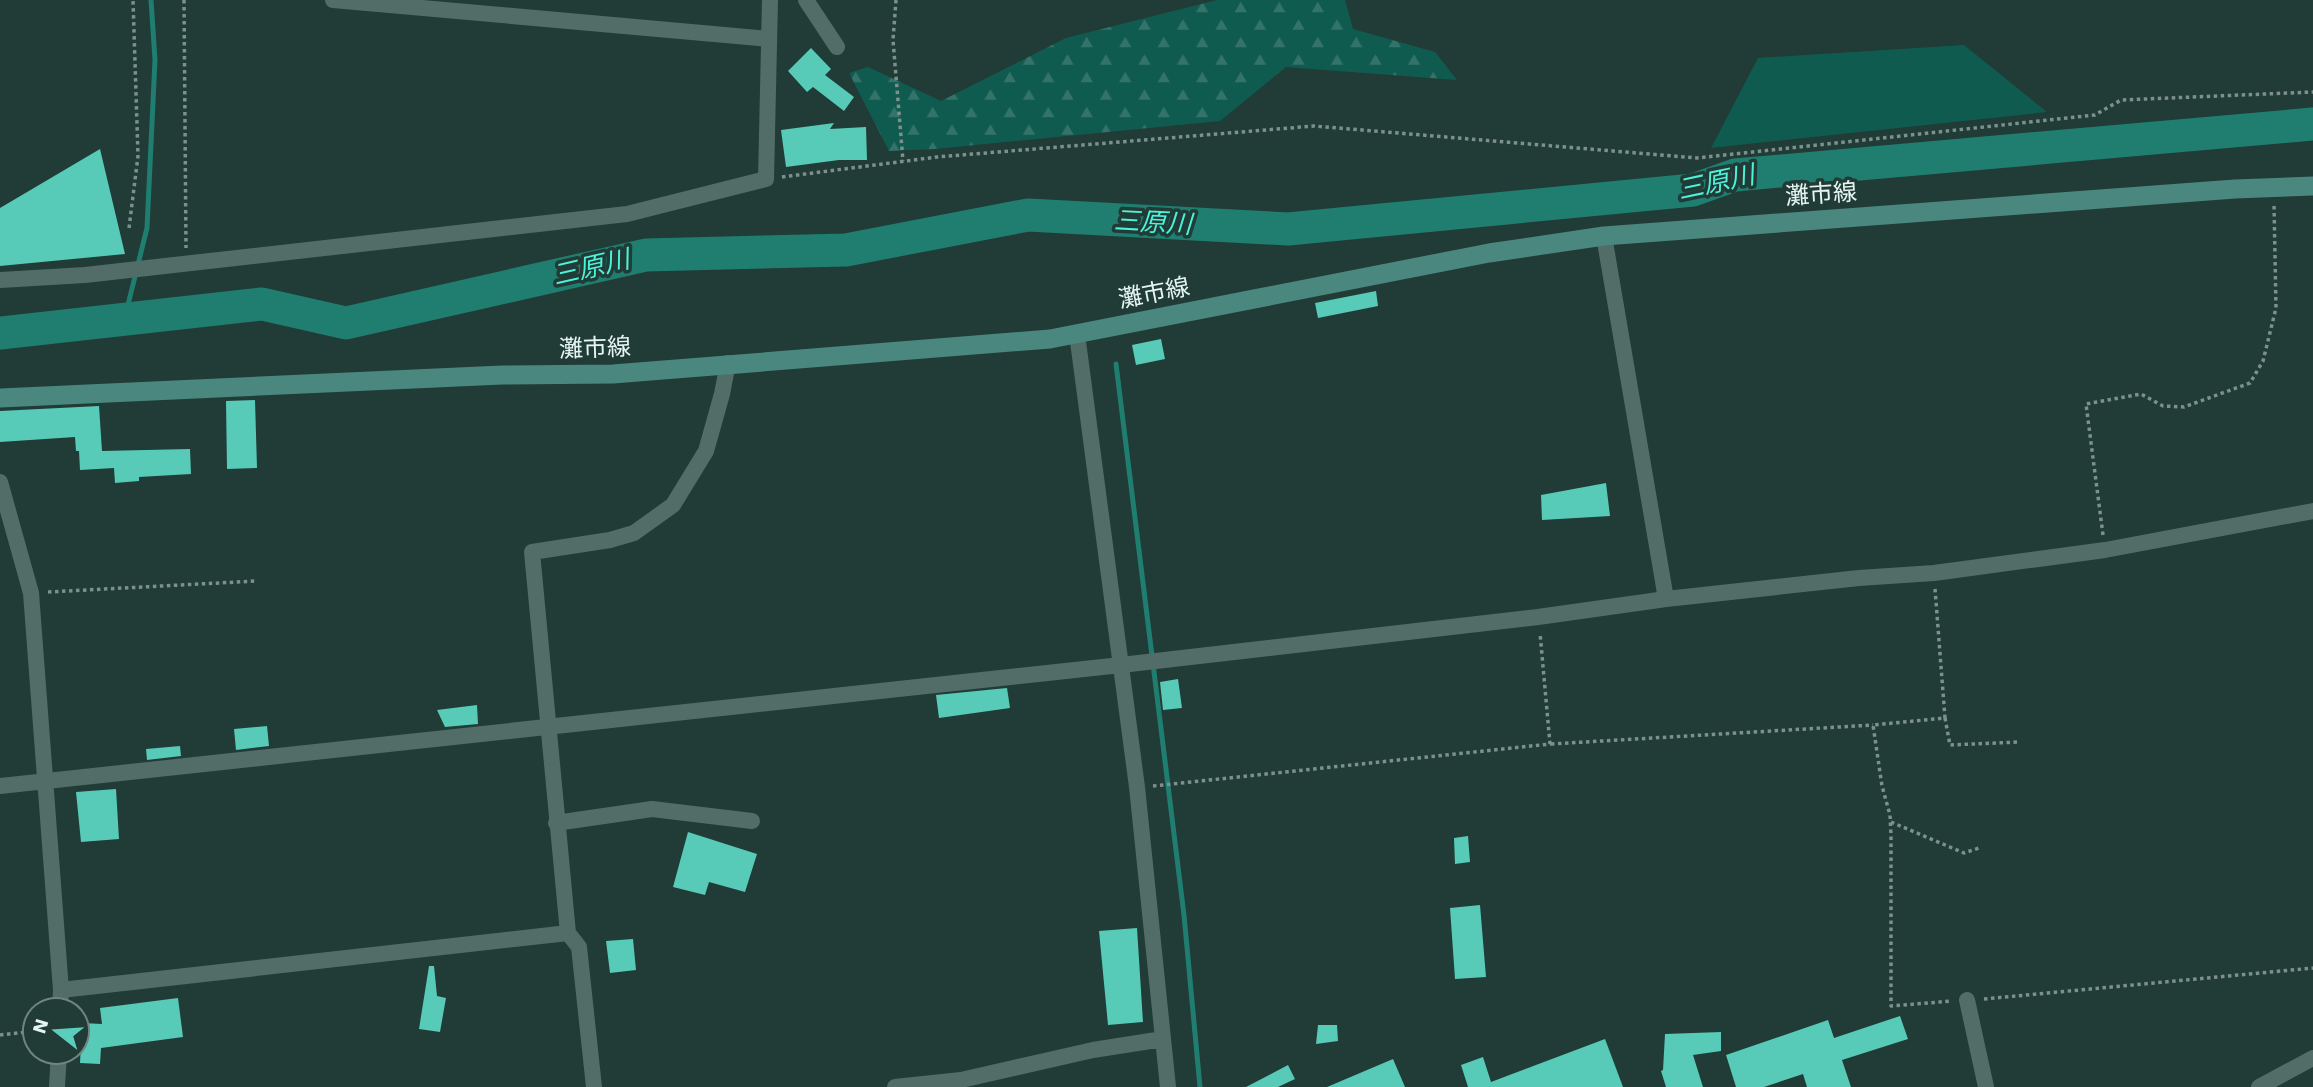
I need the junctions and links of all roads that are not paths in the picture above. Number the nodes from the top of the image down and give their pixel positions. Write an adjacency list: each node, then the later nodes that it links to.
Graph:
1 (333, 0): 4 (street)
2 (771, 0): 4 (street)
3 (806, 0): 5 (street)
4 (769, 39): 8 (street)
5 (837, 47)
6 (2313, 187): 7 (main road, 灘市線)
7 (1604, 236): 9 (main road, 灘市線); 14 (street)
8 (0, 280)
9 (1077, 334): 10 (main road, 灘市線); 15 (street)
10 (728, 363): 11 (main road, 灘市線); 16 (street)
11 (0, 398)
12 (0, 482): 17 (street)
13 (2313, 511): 14 (street)
14 (1665, 599): 15 (street)
15 (1121, 665): 16 (street); 25 (street)
16 (550, 727): 17 (street); 20 (street)
17 (44, 782): 18 (street); 22 (street)
18 (0, 786)
19 (752, 821): 20 (street)
20 (556, 823): 21 (street)
21 (568, 933): 22 (street); 29 (street)
22 (61, 990): 23 (street)
23 (61, 996)
24 (1967, 1000): 32 (street)
25 (1163, 1039): 30 (street); 31 (street)
26 (2313, 1058): 33 (street)
27 (59, 1066): 28 (street)
28 (58, 1087)
29 (594, 1087)
30 (895, 1087)
31 (1168, 1087)
32 (1986, 1087)
33 (2259, 1087)

